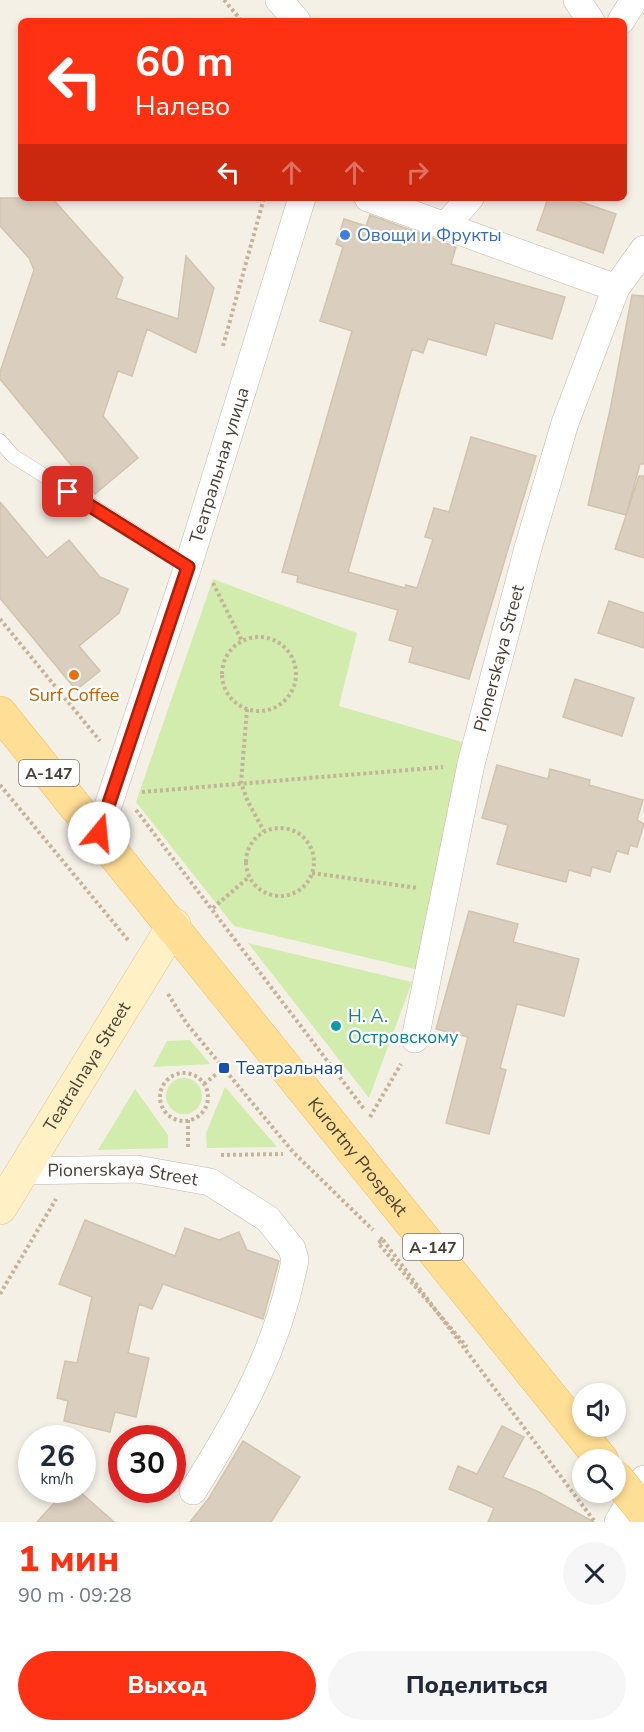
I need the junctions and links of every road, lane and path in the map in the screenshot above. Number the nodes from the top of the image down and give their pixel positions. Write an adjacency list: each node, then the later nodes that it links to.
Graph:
1 (224, 0): 5 (path)
2 (279, 0): 6 (street)
3 (578, 0): 7 (street)
4 (634, 0): 8 (street)
5 (239, 18)
6 (294, 18)
7 (589, 18)
8 (623, 18)
9 (301, 201): 16 (street, Театральная улица)
10 (377, 201): 12 (street)
11 (467, 201): 12 (street)
12 (447, 224): 14 (street)
13 (640, 255): 14 (street, Pionerskaya Street)
14 (616, 288): 21 (street, Pionerskaya Street)
15 (0, 441): 16 (lane)
16 (199, 572): 18 (path); 24 (street, Театральная улица)
17 (0, 619): 24 (path)
18 (242, 641): 19 (path); 19 (path)
19 (247, 709): 22 (path)
20 (0, 713): 26 (main road, Kurortny Prospekt / А-147)
21 (471, 764): 22 (path); 29 (street, Pionerskaya Street)
22 (241, 783): 24 (path); 25 (path)
23 (0, 785): 32 (path)
24 (119, 788): 26 (street, Театральная улица); 30 (path)
25 (265, 832): 27 (path); 28 (path)
26 (99, 833): 31 (main road, Kurortny Prospekt / А-147)
27 (312, 873): 28 (path); 29 (path)
28 (249, 877): 30 (path)
29 (445, 892): 33 (street, Pionerskaya Street)
30 (213, 908): 36 (path)
31 (174, 925): 32 (main road, Teatralnaya Street); 44 (main road, Kurortny Prospekt / А-147)
32 (149, 964): 34 (path); 41 (main road, Teatralnaya Street)
33 (415, 1039): 36 (path)
34 (224, 1068): 35 (path); 49 (path, bridge)
35 (204, 1084): 37 (path); 37 (path)
36 (370, 1117): 38 (path)
37 (188, 1120): 39 (path)
38 (377, 1127)
39 (189, 1155)
40 (73, 1169): 41 (street, Pionerskaya Street); 43 (path); 47 (street, Pionerskaya Street)
41 (23, 1171): 42 (main road, Teatralnaya Street)
42 (0, 1208)
43 (0, 1294)
44 (593, 1449)
45 (644, 1479): 50 (street)
46 (626, 1490): 48 (main road, bridge)
47 (193, 1491)
48 (644, 1512)
49 (595, 1522)
50 (618, 1522)

